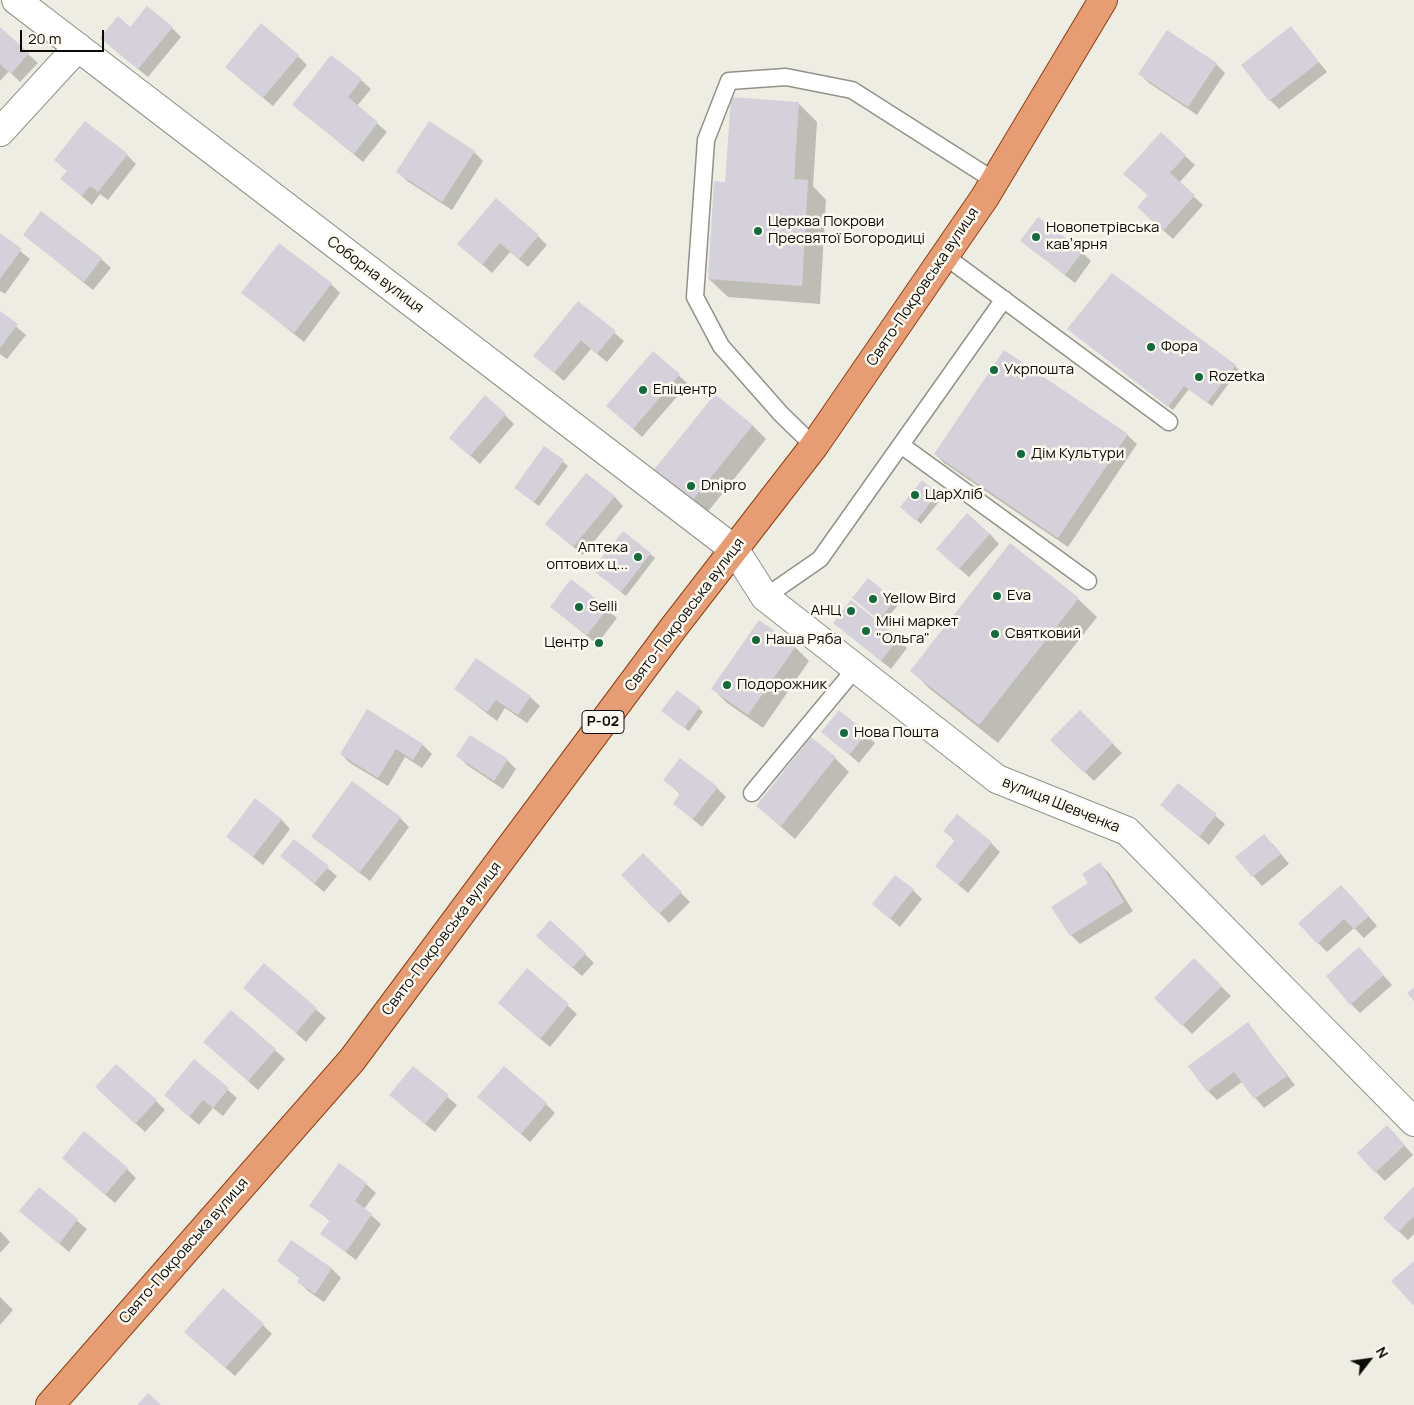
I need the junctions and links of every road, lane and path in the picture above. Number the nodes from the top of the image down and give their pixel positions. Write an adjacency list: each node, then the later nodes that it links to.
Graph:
1 (16, 0): 3 (street, Соборна вулиця)
2 (1103, 0): 5 (main road, Свято-Покровська вулиця / Р-02)
3 (78, 47): 4 (street); 11 (street, Соборна вулиця)
4 (0, 132)
5 (995, 181): 6 (main road, Свято-Покровська вулиця / Р-02); 10 (lane)
6 (945, 256): 7 (lane); 10 (main road, Свято-Покровська вулиця / Р-02)
7 (1004, 300): 8 (lane); 9 (lane)
8 (1169, 422)
9 (901, 445): 12 (lane); 13 (lane)
10 (814, 446): 11 (main road, Свято-Покровська вулиця / Р-02)
11 (735, 550): 13 (street, вулиця Шевченка); 17 (main road, Свято-Покровська вулиця / Р-02)
12 (1088, 580)
13 (765, 597): 14 (street, вулиця Шевченка)
14 (855, 669): 15 (lane); 16 (street, вулиця Шевченка)
15 (752, 794)
16 (1414, 1122)
17 (50, 1405)

